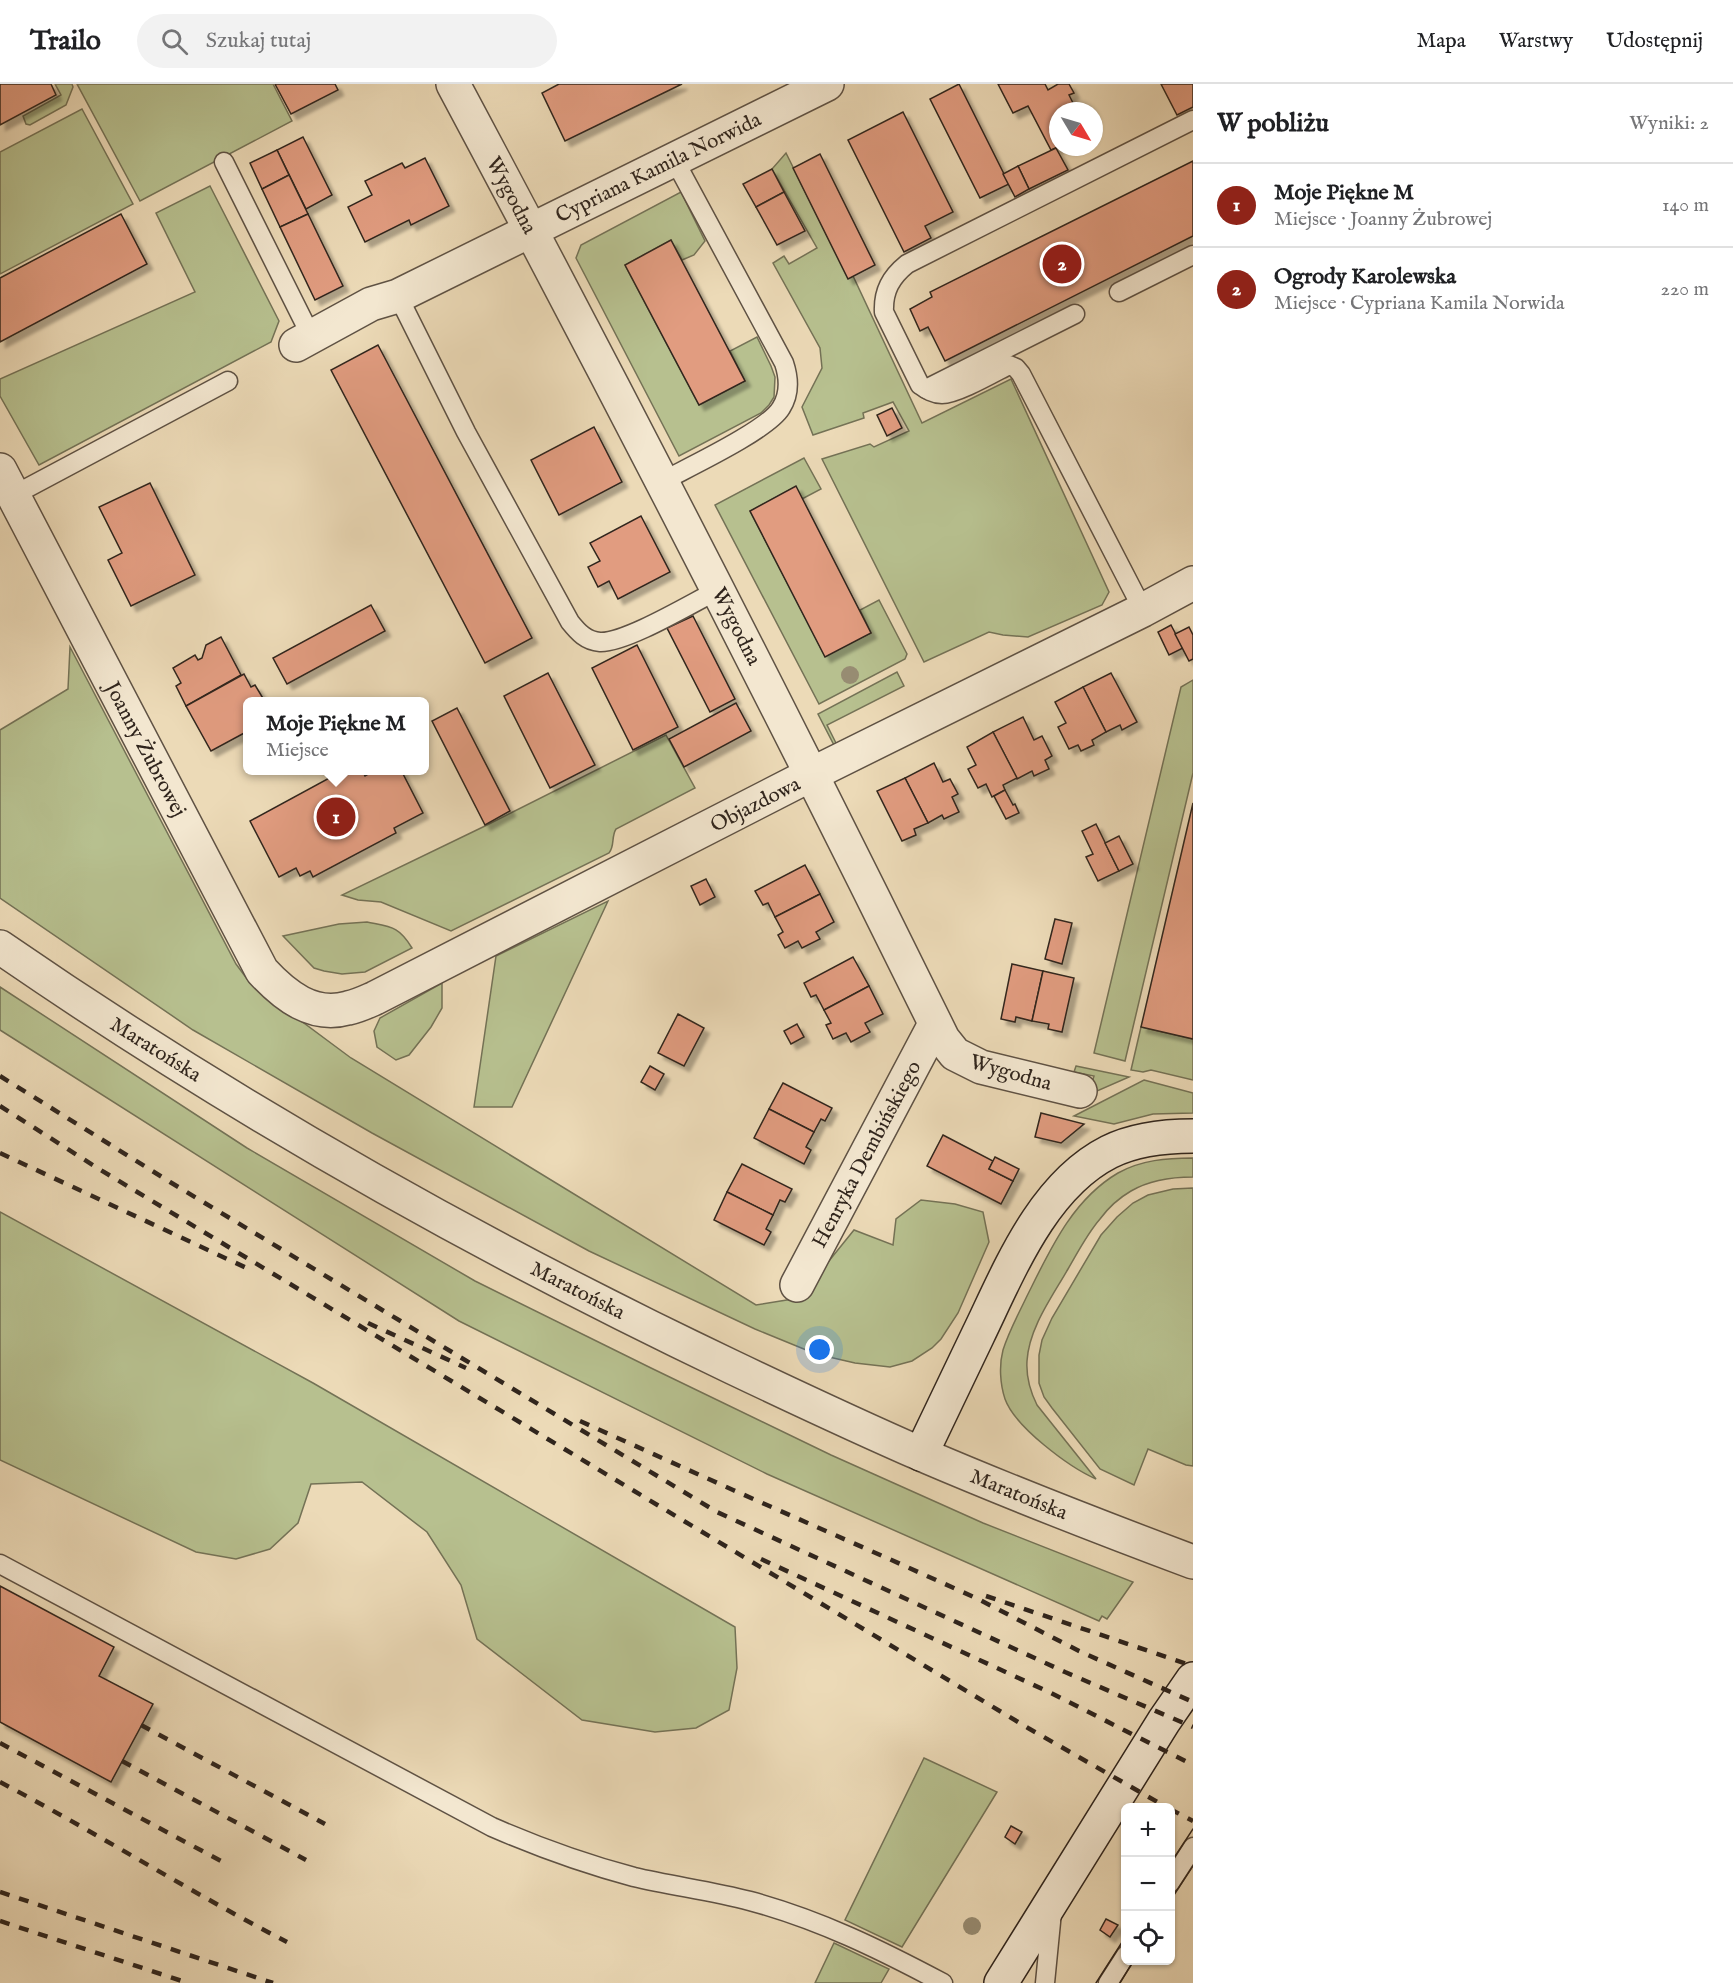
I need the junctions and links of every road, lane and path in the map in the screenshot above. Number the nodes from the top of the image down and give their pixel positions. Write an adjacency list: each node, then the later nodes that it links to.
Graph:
1 (453, 84): 6 (street, Wygodna)
2 (827, 84): 4 (street, Cypriana Kamila Norwida)
3 (1193, 120): 13 (lane)
4 (675, 161): 6 (street, Cypriana Kamila Norwida); 14 (lane)
5 (224, 162): 11 (lane)
6 (530, 230): 9 (street, Cypriana Kamila Norwida); 14 (street, Wygodna)
7 (1193, 255): 8 (lane)
8 (1119, 292)
9 (398, 296): 11 (street, Cypriana Kamila Norwida); 17 (lane)
10 (1075, 314): 13 (lane)
11 (303, 340)
12 (228, 381): 15 (lane)
13 (926, 389): 18 (lane)
14 (663, 481): 17 (street, Wygodna)
15 (7, 482): 21 (street, Joanny Żubrowej)
16 (1193, 583): 18 (street, Objazdowa)
17 (718, 590): 19 (street, Wygodna)
18 (1143, 610): 19 (street, Objazdowa)
19 (812, 774): 21 (street, Objazdowa); 22 (street, Wygodna)
20 (0, 947): 26 (street, Maratońska)
21 (313, 1010)
22 (935, 1024): 23 (street, Wygodna); 25 (street, Henryka Dembińskiego)
23 (1080, 1091)
24 (1193, 1136): 26 (street)
25 (797, 1285)
26 (921, 1454): 27 (street, Maratońska)
27 (1193, 1562)
28 (0, 1564): 34 (lane)
29 (1193, 1678): 32 (street)
30 (1193, 1847): 31 (lane)
31 (1175, 1875)
32 (1053, 1898): 35 (street); 36 (lane)
33 (1121, 1962): 37 (lane)
34 (943, 1983)
35 (1001, 1983)
36 (1045, 1983)
37 (1108, 1983)

